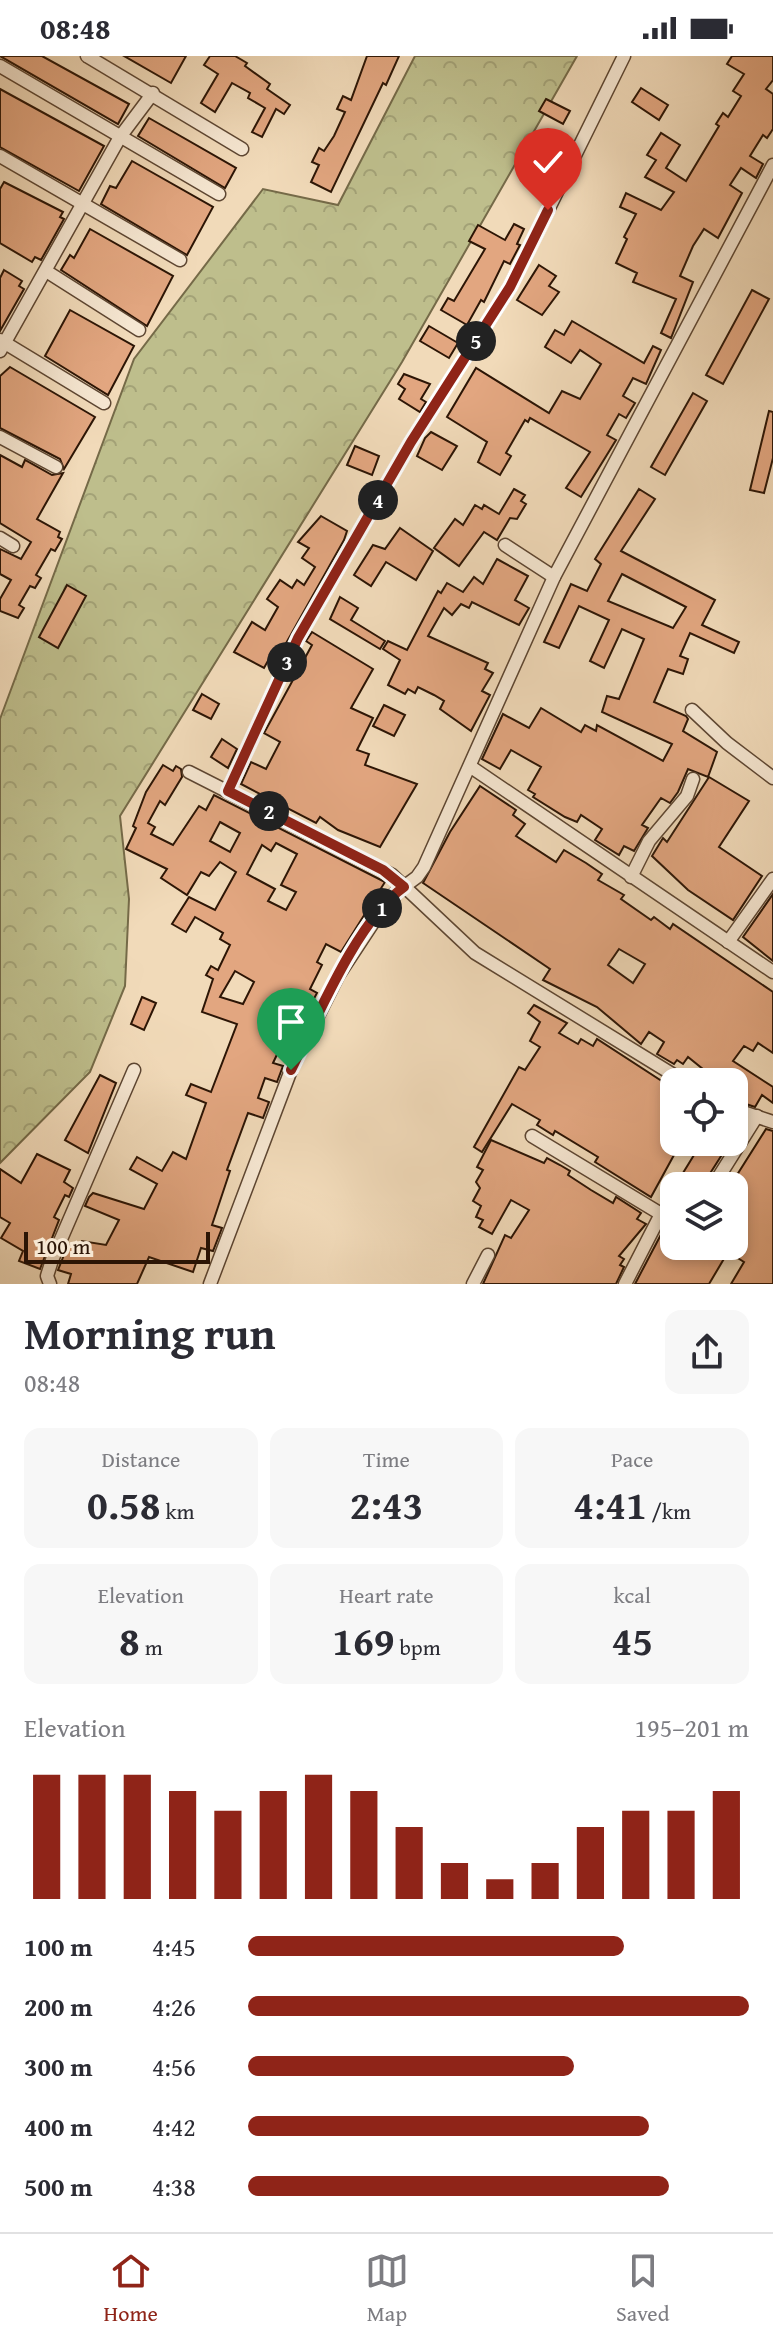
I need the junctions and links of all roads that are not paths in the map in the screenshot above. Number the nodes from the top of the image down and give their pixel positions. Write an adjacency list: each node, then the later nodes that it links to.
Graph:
1 (87, 56): 4 (street)
2 (624, 56): 27 (street)
3 (0, 66): 5 (street)
4 (153, 93): 5 (street); 6 (street)
5 (120, 137): 9 (street); 10 (street)
6 (242, 149)
7 (0, 156): 10 (street)
8 (773, 165): 21 (street)
9 (219, 194)
10 (82, 204): 11 (street); 12 (street)
11 (180, 260)
12 (46, 271): 13 (street); 14 (street)
13 (139, 330)
14 (2, 344): 15 (street)
15 (104, 403)
16 (0, 437): 17 (street)
17 (56, 467)
18 (0, 538): 20 (street)
19 (505, 545): 21 (street)
20 (13, 546)
21 (554, 577): 23 (street)
22 (692, 710): 25 (street)
23 (471, 767): 28 (street); 30 (street)
24 (189, 772): 27 (street)
25 (773, 778)
26 (693, 779): 28 (street)
27 (228, 791): 30 (street)
28 (631, 877): 31 (street)
29 (773, 879): 31 (street)
30 (404, 887): 33 (street); 44 (street)
31 (728, 942): 32 (street)
32 (773, 972)
33 (662, 1068)
34 (134, 1070): 43 (street)
35 (748, 1113): 36 (street)
36 (757, 1116): 37 (street); 39 (street)
37 (773, 1122)
38 (532, 1136): 40 (street)
39 (722, 1172)
40 (660, 1211)
41 (660, 1229): 46 (street)
42 (488, 1255): 45 (street)
43 (50, 1284)
44 (210, 1284)
45 (473, 1284)
46 (625, 1284)

